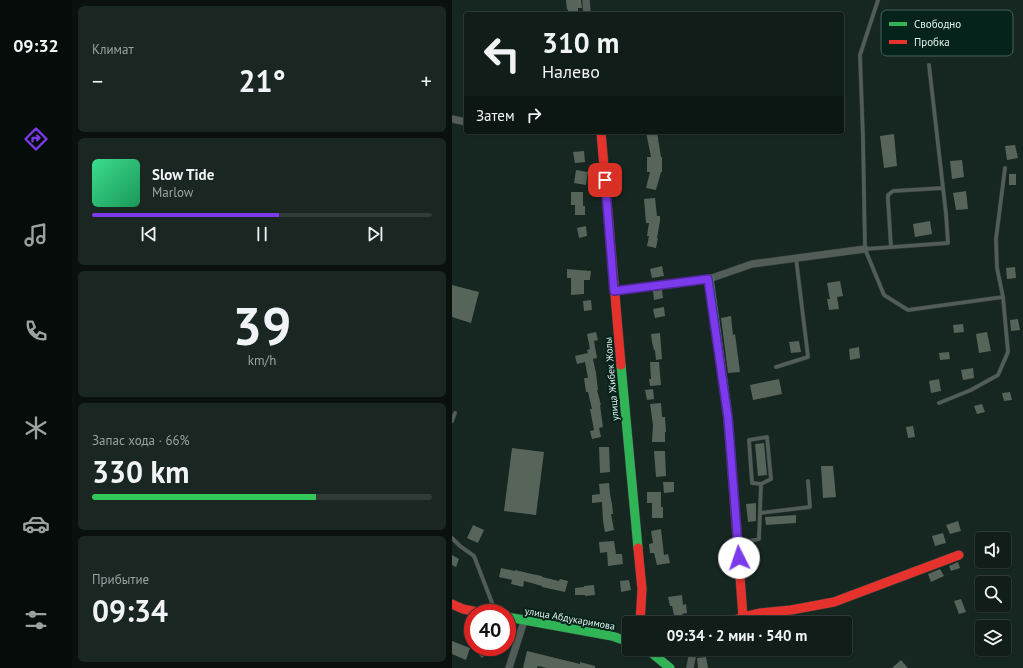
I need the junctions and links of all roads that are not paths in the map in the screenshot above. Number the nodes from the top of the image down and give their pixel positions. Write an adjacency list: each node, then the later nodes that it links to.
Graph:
1 (586, 0): 3 (street)
2 (878, 0): 11 (lane)
3 (587, 12)
4 (929, 65): 9 (lane)
5 (452, 119): 6 (street)
6 (464, 122)
7 (601, 134): 14 (street, улица Жибек Жолы)
8 (1005, 168): 15 (lane)
9 (943, 188): 10 (lane); 10 (lane)
10 (891, 247): 11 (lane)
11 (865, 249): 12 (street); 15 (lane)
12 (796, 258): 13 (street); 16 (lane)
13 (708, 279): 14 (street); 24 (street)
14 (614, 291): 29 (street, улица Жибек Жолы)
15 (1003, 297): 17 (lane)
16 (776, 367)
17 (939, 403)
18 (455, 413): 19 (lane)
19 (452, 421)
20 (808, 481): 22 (lane)
21 (761, 484): 21 (lane); 22 (lane)
22 (760, 513): 24 (lane)
23 (452, 538): 27 (lane)
24 (738, 543): 30 (street)
25 (960, 555): 31 (street)
26 (452, 604): 28 (street)
27 (493, 604)
28 (464, 609)
29 (640, 616)
30 (743, 616)
31 (747, 616)
32 (516, 619): 33 (street, улица Абдукаримова)
33 (524, 621): 34 (street, улица Абдукаримова); 37 (street)
34 (622, 640)
35 (655, 656): 38 (street)
36 (692, 656): 39 (street)
37 (508, 668)
38 (670, 668)
39 (690, 668)

